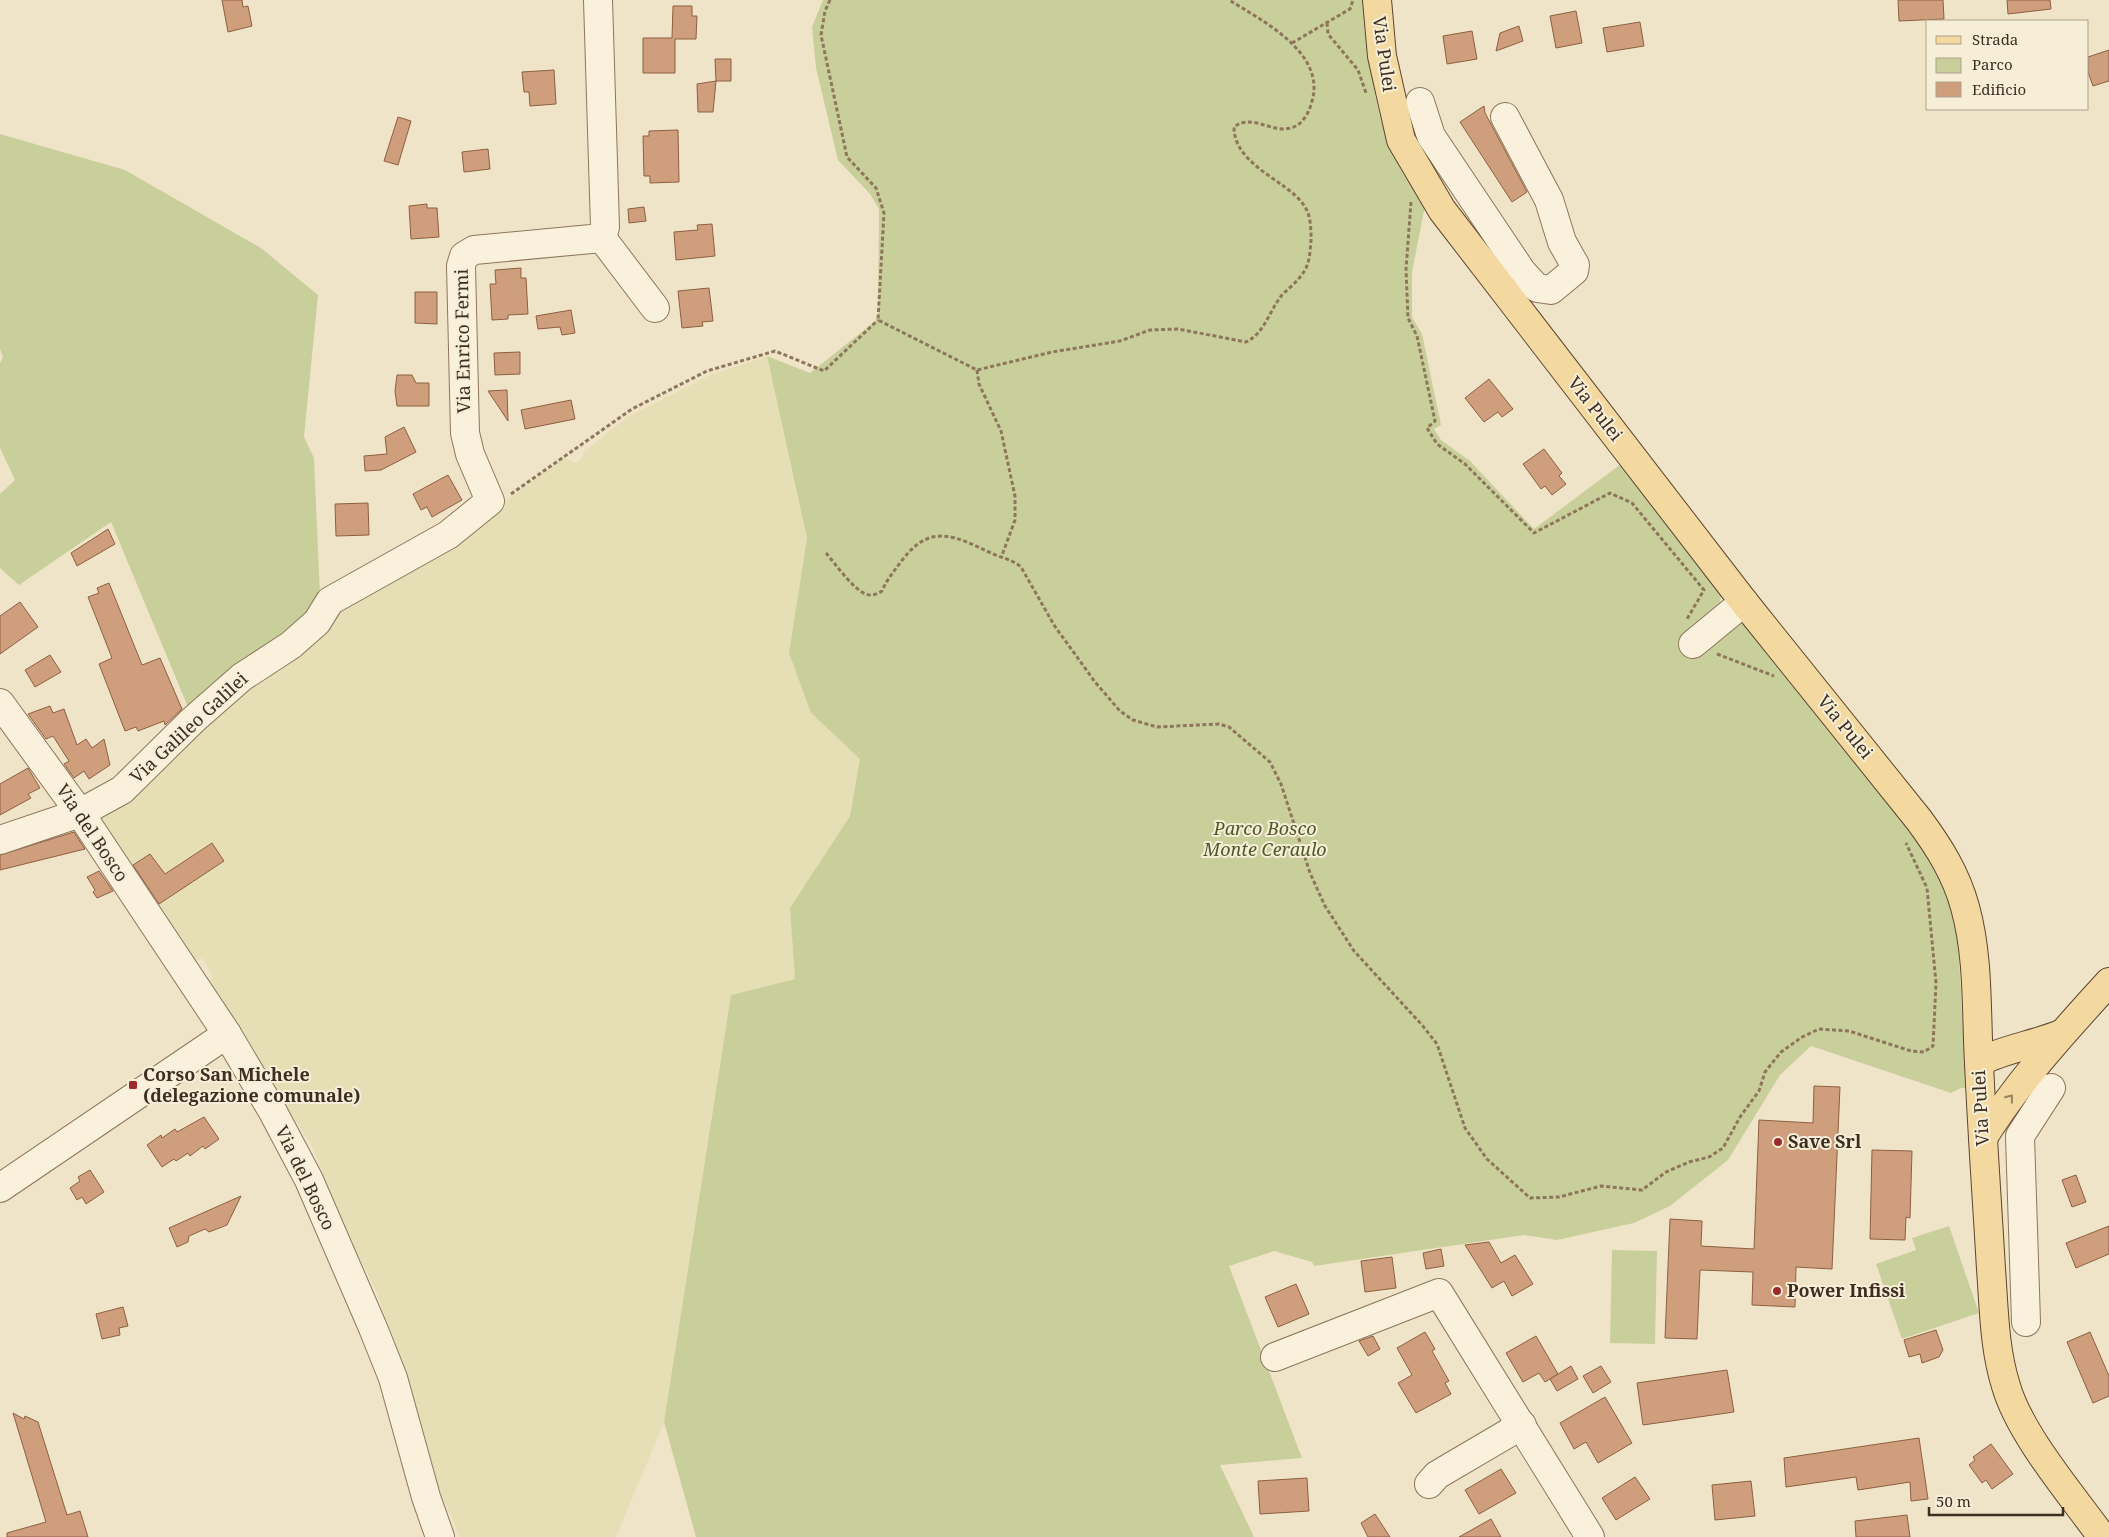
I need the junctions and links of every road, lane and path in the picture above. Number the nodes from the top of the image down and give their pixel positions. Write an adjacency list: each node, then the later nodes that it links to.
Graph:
1 (598, 0): 12 (street)
2 (830, 0): 15 (path)
3 (1229, 0): 7 (path)
4 (1353, 0): 6 (path)
5 (1377, 0): 13 (main road, Via Pulei)
6 (1326, 23): 7 (path); 8 (path)
7 (1292, 43): 16 (path)
8 (1368, 102)
9 (1420, 102): 13 (street)
10 (1506, 116): 13 (street)
11 (1411, 199): 21 (path)
12 (602, 238): 14 (street); 17 (street, Via Enrico Fermi)
13 (1511, 279): 20 (main road, Via Pulei)
14 (655, 308)
15 (878, 320): 16 (path); 17 (path)
16 (977, 370): 19 (path)
17 (490, 501): 24 (street, Via Galileo Galilei)
18 (826, 553): 19 (path)
19 (1001, 558): 25 (path)
20 (1744, 602): 21 (street); 28 (main road, Via Pulei)
21 (1693, 644): 22 (path)
22 (1778, 678)
23 (0, 703): 24 (street, Via del Bosco)
24 (80, 813): 26 (street, Via Galileo Galilei); 29 (street, Via del Bosco)
25 (1904, 839)
26 (0, 840)
27 (2109, 982): 30 (main road)
28 (1977, 1011): 30 (main road); 31 (main road, Via Pulei)
29 (227, 1034): 34 (street); 41 (street, Via del Bosco)
30 (2028, 1055): 31 (main road); 33 (main road, one-way to 30)
31 (1979, 1062): 33 (main road, Via Pulei)
32 (2051, 1088): 35 (street)
33 (1983, 1138): 36 (main road, Via Pulei)
34 (0, 1188)
35 (2023, 1232): 36 (street); 37 (street)
36 (1989, 1234): 43 (main road, Via Pulei)
37 (2026, 1322)
38 (1275, 1357): 39 (street)
39 (1522, 1425): 40 (street); 42 (street)
40 (1429, 1484)
41 (440, 1537)
42 (1590, 1537)
43 (2102, 1537)

